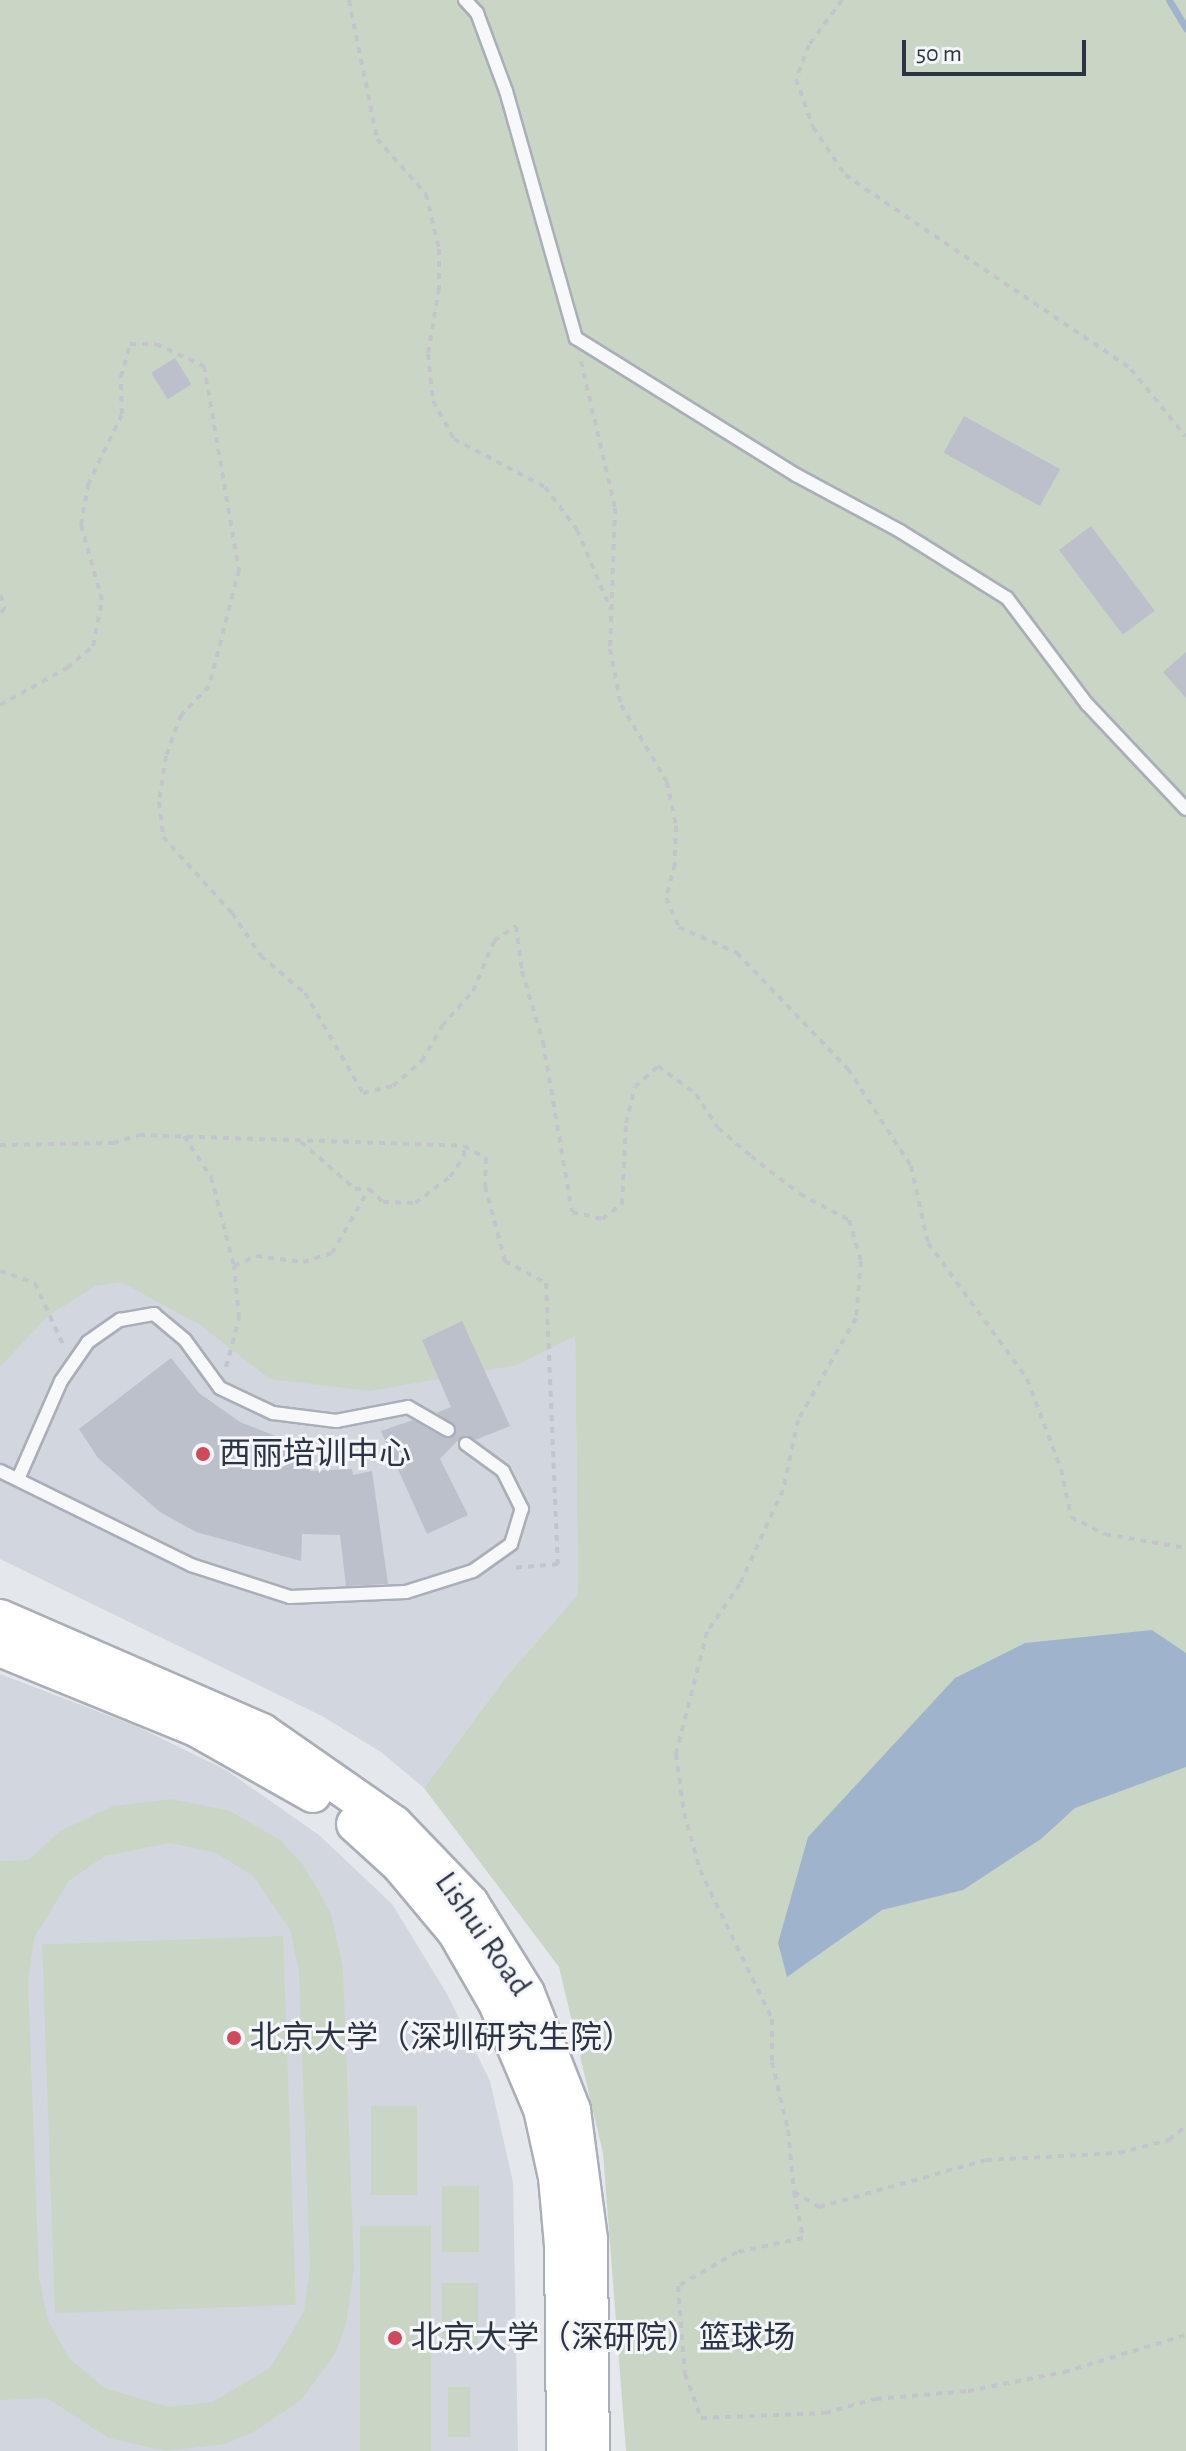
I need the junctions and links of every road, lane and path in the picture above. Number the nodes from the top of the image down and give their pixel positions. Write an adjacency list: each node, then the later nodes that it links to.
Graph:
1 (349, 0): 7 (path)
2 (465, 0): 4 (lane)
3 (842, 0): 5 (path)
4 (576, 338): 7 (path); 10 (lane)
5 (1186, 437)
6 (0, 595): 8 (path)
7 (612, 612): 24 (path)
8 (0, 614)
9 (0, 705): 29 (path)
10 (1186, 809)
11 (184, 1136): 12 (path); 13 (path); 16 (path)
12 (300, 1140): 14 (path); 15 (path)
13 (0, 1145)
14 (464, 1146): 15 (path); 25 (path)
15 (369, 1189): 16 (path)
16 (234, 1266): 19 (path)
17 (0, 1271): 18 (path)
18 (74, 1363): 19 (lane); 23 (lane)
19 (220, 1388): 20 (lane)
20 (448, 1430)
21 (466, 1444): 25 (lane)
22 (0, 1471): 23 (lane)
23 (18, 1479): 25 (lane)
24 (1186, 1548)
25 (473, 1571)
26 (0, 1618): 32 (main road, Lishui Road)
27 (0, 1648): 31 (main road, Lishui Road)
28 (1186, 2126): 29 (path)
29 (794, 2192): 30 (path)
30 (1186, 2335)
31 (565, 2451)
32 (591, 2451)

